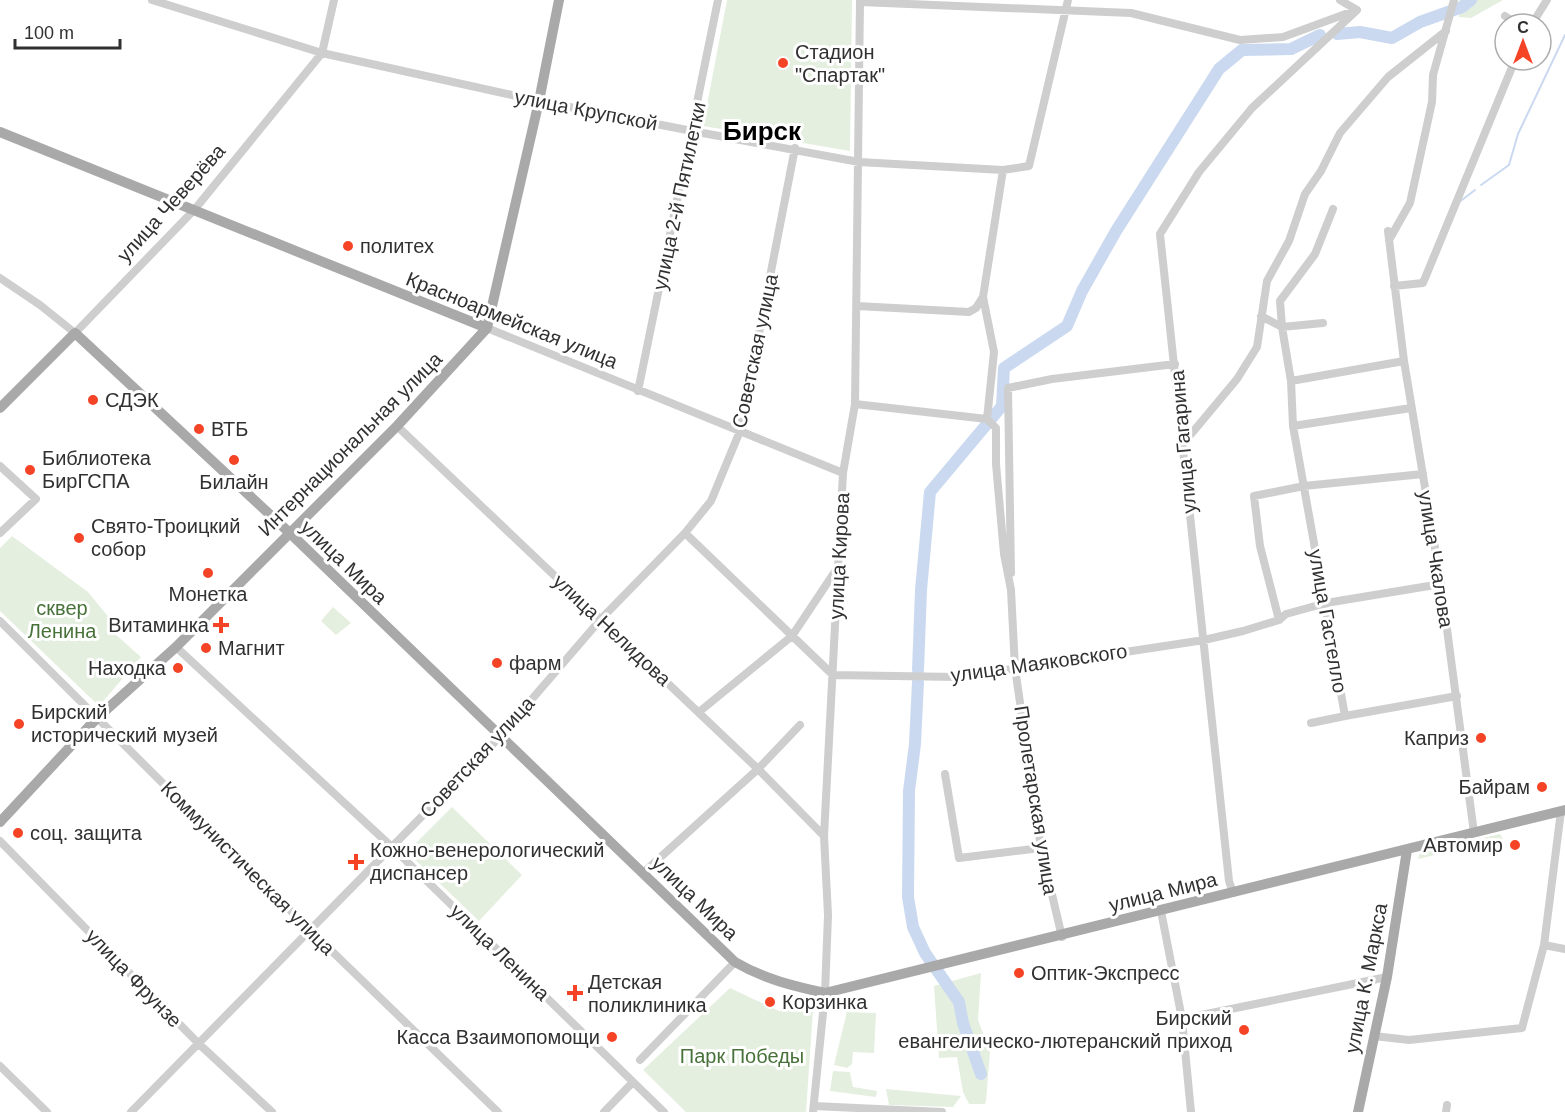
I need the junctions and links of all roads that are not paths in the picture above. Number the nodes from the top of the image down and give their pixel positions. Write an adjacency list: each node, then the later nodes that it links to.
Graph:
1 (152, 0): 11 (street, улица Крупской)
2 (334, 0): 11 (street, улица Чеверёва)
3 (560, 0): 13 (main road)
4 (718, 0): 14 (street, улица 2-й Пятилетки)
5 (1340, 0): 9 (street)
6 (1454, 0): 10 (street)
7 (860, 1): 8 (street); 17 (street, улица Кирова)
8 (1067, 4): 9 (street); 18 (street, улица Крупской)
9 (1357, 10): 33 (street, улица Гагарина)
10 (1446, 31): 22 (street); 27 (street)
11 (322, 53): 13 (street, улица Крупской); 19 (street, улица Чеверёва)
12 (1510, 72): 24 (street)
13 (539, 101): 14 (street, улица Крупской); 30 (main road)
14 (692, 131): 16 (street, улица Крупской); 35 (street, улица 2-й Пятилетки)
15 (0, 132): 19 (main road, Красноармейская улица)
16 (795, 148): 17 (street, улица Крупской); 42 (street, Советская улица)
17 (859, 162): 18 (street, улица Крупской); 26 (street, улица Кирова)
18 (1003, 170): 25 (street)
19 (195, 209): 30 (main road, Красноармейская улица); 31 (street, улица Чеверёва)
20 (1333, 209): 29 (street, улица Гастелло)
21 (1388, 231): 22 (street, улица Чкалова)
22 (1389, 241): 24 (street, улица Чкалова)
23 (0, 278): 31 (street, улица Мира)
24 (1394, 286): 32 (street, улица Чкалова)
25 (983, 297): 26 (street); 39 (street)
26 (858, 306): 36 (street, улица Кирова)
27 (1261, 316): 29 (street); 43 (street)
28 (1323, 323): 29 (street)
29 (1282, 327): 34 (street, улица Гастелло)
30 (488, 328): 35 (street, Красноармейская улица); 40 (main road, Интернациональная улица)
31 (75, 333): 37 (main road, улица Чеверёва); 48 (main road, улица Мира)
32 (1404, 360): 34 (street); 38 (street, улица Чкалова)
33 (1175, 364): 43 (street, улица Гагарина); 53 (street, Пролетарская улица)
34 (1291, 381): 41 (street, улица Гастелло)
35 (639, 392): 42 (street, Красноармейская улица)
36 (855, 404): 39 (street); 45 (street, улица Кирова)
37 (0, 408)
38 (1412, 408): 41 (street); 46 (street, улица Чкалова)
39 (987, 419): 53 (street, Пролетарская улица)
40 (397, 426): 48 (main road, Интернациональная улица); 55 (street, улица Нелидова)
41 (1293, 426): 47 (street, улица Гастелло)
42 (740, 431): 45 (street, Красноармейская улица); 50 (street, Советская улица)
43 (1182, 445): 59 (street, улица Гагарина)
44 (0, 466): 49 (street)
45 (843, 473): 51 (street, улица Кирова)
46 (1423, 474): 47 (street); 52 (street, улица Чкалова)
47 (1304, 486): 54 (street, улица Гастелло); 56 (street)
48 (289, 532): 60 (main road, Интернациональная улица); 69 (main road, улица Мира)
49 (0, 533)
50 (685, 533): 55 (street, Советская улица); 58 (street)
51 (837, 569): 58 (street); 62 (street, улица Кирова)
52 (1441, 584): 54 (street, улица Маяковского); 63 (street, улица Чкалова)
53 (1011, 590): 61 (street, Пролетарская улица)
54 (1326, 603): 56 (street, улица Маяковского); 65 (street, улица Гастелло)
55 (601, 619): 64 (street, улица Нелидова); 69 (street, Советская улица)
56 (1279, 620): 59 (street, улица Маяковского)
57 (0, 621): 66 (street, Коммунистическая улица)
58 (792, 636): 62 (street); 64 (street)
59 (1204, 640): 61 (street, улица Маяковского); 81 (street, улица Гагарина)
60 (176, 647): 66 (main road, Интернациональная улица); 77 (street, улица Ленина)
61 (1015, 668): 62 (street, улица Маяковского); 78 (street, Пролетарская улица)
62 (833, 675): 75 (street, улица Кирова)
63 (1457, 696): 65 (street, улица Гастелло); 74 (street, улица Чкалова)
64 (699, 712): 70 (street, улица Нелидова)
65 (1345, 716): 67 (street)
66 (96, 719): 73 (main road, Интернациональная улица); 83 (street, Коммунистическая улица)
67 (1311, 723)
68 (800, 725): 70 (street)
69 (500, 735): 77 (street, Советская улица); 80 (main road, улица Мира)
70 (758, 769): 75 (street, улица Нелидова); 80 (street)
71 (945, 774): 78 (street)
72 (1563, 811): 74 (main road, улица Мира); 85 (street)
73 (0, 822)
74 (1474, 833): 79 (main road, улица Мира)
75 (824, 836): 89 (street, улица Кирова)
76 (0, 841): 92 (street, улица Фрунзе)
77 (393, 848): 83 (street, Советская улица); 95 (street, улица Ленина)
78 (1041, 848): 84 (street, Пролетарская улица)
79 (1407, 850): 81 (main road, улица Мира); 88 (main road, улица К. Маркса)
80 (643, 873): 87 (main road, улица Мира)
81 (1233, 892): 82 (main road, улица Мира)
82 (1161, 911): 84 (main road, улица Мира); 90 (street)
83 (309, 929): 92 (street, Советская улица); 100 (street, Коммунистическая улица)
84 (1062, 937): 89 (main road, улица Мира)
85 (1544, 945): 86 (street); 91 (street)
86 (1565, 949)
87 (735, 962): 89 (main road, улица Мира); 93 (street)
88 (1387, 977): 90 (street); 91 (main road, улица К. Маркса)
89 (825, 993): 96 (street, улица Кирова)
90 (1182, 1019): 104 (street)
91 (1374, 1036): 105 (main road, улица К. Маркса)
92 (198, 1043): 98 (street, Советская улица); 99 (street, улица Фрунзе)
93 (640, 1059)
94 (0, 1066): 97 (street)
95 (633, 1082): 101 (street); 102 (street, улица Ленина)
96 (813, 1109): 103 (street)
97 (47, 1112)
98 (132, 1112)
99 (272, 1112)
100 (498, 1112)
101 (604, 1112)
102 (664, 1112)
103 (942, 1112)
104 (1191, 1112)
105 (1358, 1112)

